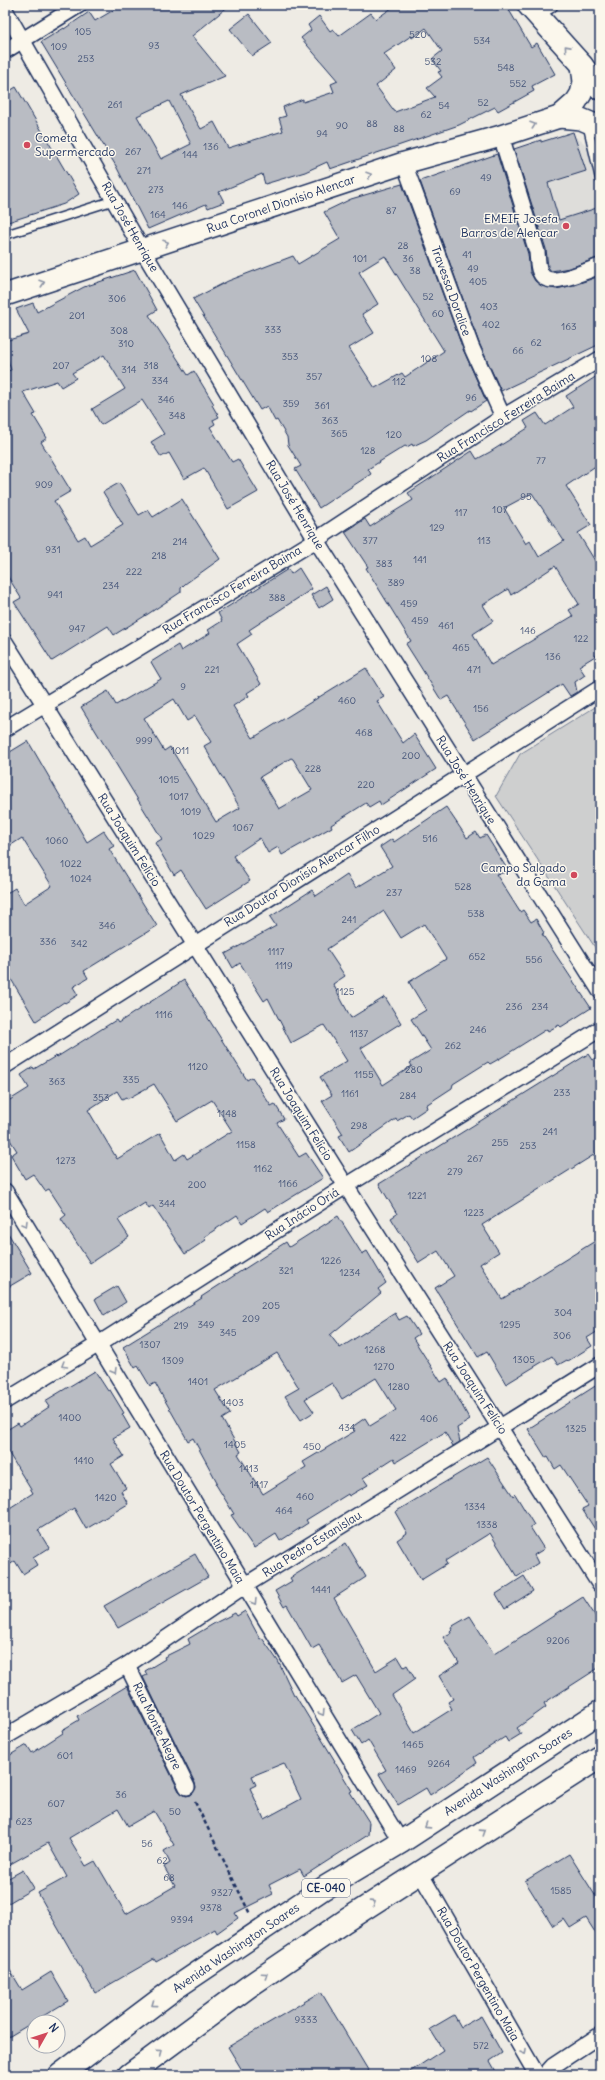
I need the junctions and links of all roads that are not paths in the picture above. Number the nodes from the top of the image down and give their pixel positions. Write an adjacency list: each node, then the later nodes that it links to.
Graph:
1 (79, 5): 4 (street)
2 (538, 8): 6 (main road, one-way to 2)
3 (5, 10): 4 (street, Rua José Henrique)
4 (23, 40): 5 (street); 13 (street, Rua José Henrique)
5 (5, 51)
6 (582, 65): 7 (main road); 8 (main road, Rua Coronel Dionísio Alencar)
7 (600, 89)
8 (559, 116): 9 (main road, Rua Coronel Dionísio Alencar); 10 (main road, Rua Coronel Dionísio Alencar, one-way to 8)
9 (594, 125): 12 (lane)
10 (501, 136): 11 (main road, Rua Coronel Dionísio Alencar); 16 (street)
11 (404, 163): 15 (main road, Rua Coronel Dionísio Alencar, one-way to 11); 19 (street, Travessa Doralice)
12 (600, 179)
13 (115, 200): 14 (lane); 15 (street, Rua José Henrique)
14 (5, 235)
15 (143, 251): 17 (main road, Rua Coronel Dionísio Alencar, one-way to 15); 20 (street, Rua José Henrique)
16 (600, 266)
17 (5, 295)
18 (600, 359): 19 (street, Rua Francisco Ferreira Baima)
19 (503, 417): 20 (street, Rua Francisco Ferreira Baima)
20 (316, 540): 23 (street, Rua Francisco Ferreira Baima); 25 (street, Rua José Henrique)
21 (5, 642): 23 (street, Rua Joaquim Felício)
22 (600, 688): 25 (street, Rua Doutor Dionísio Alencar Filho)
23 (43, 705): 24 (street, Rua Francisco Ferreira Baima); 26 (street, Rua Joaquim Felício)
24 (5, 729)
25 (462, 774): 26 (street, Rua Doutor Dionísio Alencar Filho); 27 (street, Rua José Henrique)
26 (195, 944): 29 (street, Rua Doutor Dionísio Alencar Filho); 30 (street, Rua Joaquim Felício)
27 (600, 991)
28 (600, 1029): 30 (street, Rua Inácio Oriá)
29 (5, 1066)
30 (346, 1186): 32 (street, Rua Inácio Oriá); 35 (street, Rua Joaquim Felício)
31 (5, 1190): 32 (street, Rua Doutor Pergentino Maia, one-way to 32)
32 (97, 1345): 34 (street, Rua Inácio Oriá, one-way to 34); 37 (street, Rua Doutor Pergentino Maia, one-way to 37)
33 (600, 1365): 35 (street, Rua Pedro Estanislau)
34 (5, 1401)
35 (500, 1427): 36 (street, Rua Joaquim Felício); 37 (street, Rua Pedro Estanislau)
36 (600, 1585)
37 (244, 1586): 38 (street, Rua Pedro Estanislau); 43 (street, Rua Doutor Pergentino Maia, one-way to 43)
38 (127, 1665): 40 (street, Rua Pedro Estanislau); 42 (street, Rua Monte Alegre)
39 (600, 1712): 43 (highway, Avenida Washington Soares / CE-040, one-way to 43)
40 (5, 1737)
41 (600, 1756): 44 (highway, CE-040, one-way to 41)
42 (188, 1787)
43 (401, 1842): 46 (highway, Avenida Washington Soares / CE-040, one-way to 46)
44 (420, 1873): 47 (highway, CE-040, one-way to 44); 48 (street, Rua Doutor Pergentino Maia, one-way to 48)
45 (600, 2035): 49 (street)
46 (60, 2075)
47 (129, 2075)
48 (537, 2075)
49 (545, 2075)

